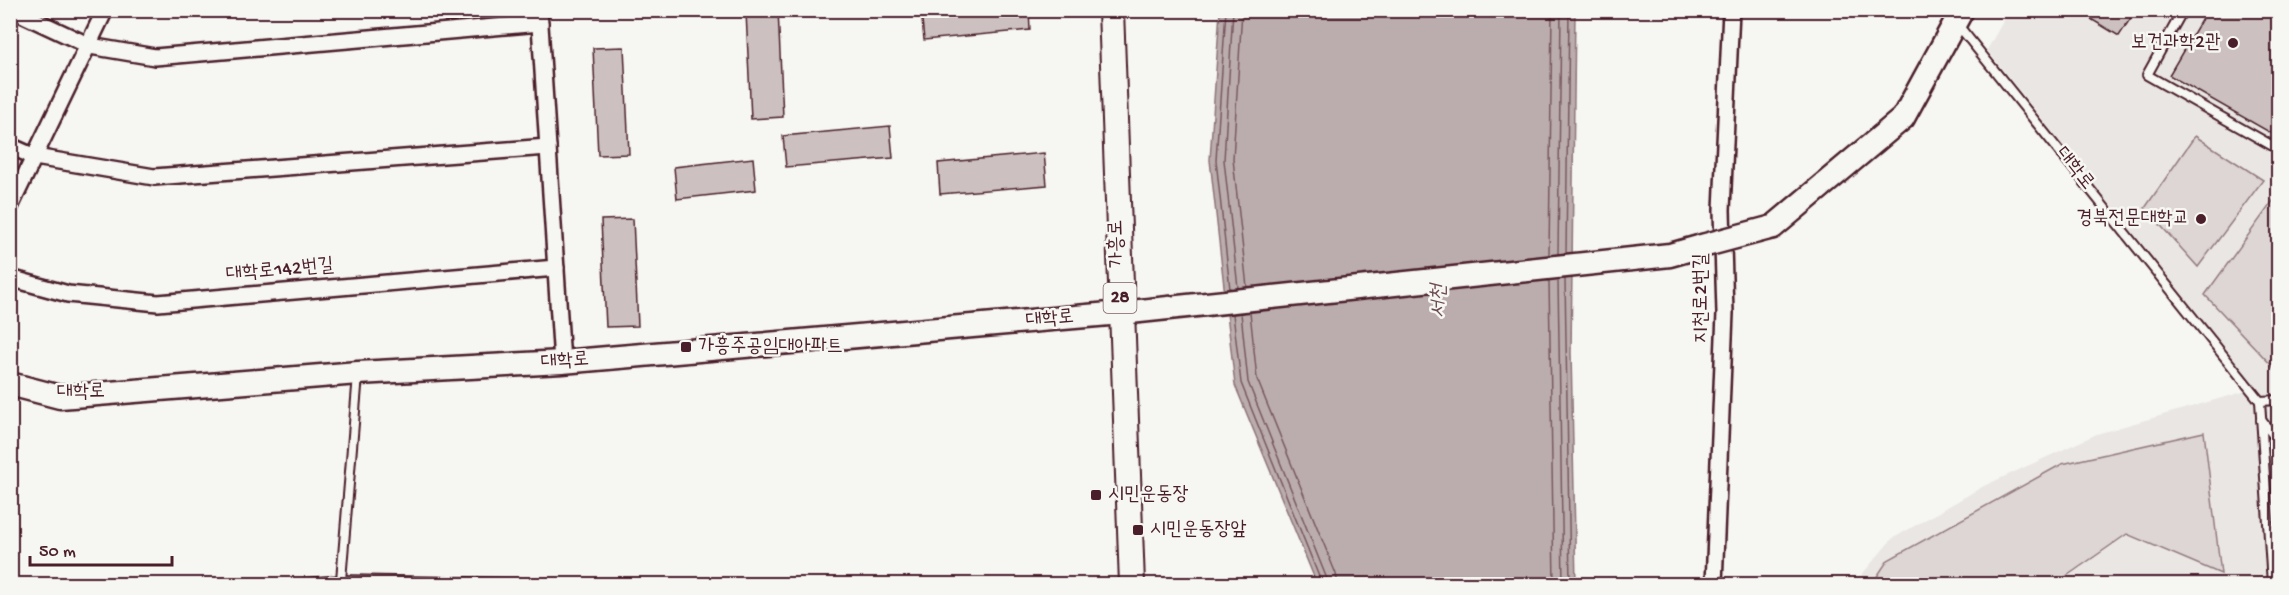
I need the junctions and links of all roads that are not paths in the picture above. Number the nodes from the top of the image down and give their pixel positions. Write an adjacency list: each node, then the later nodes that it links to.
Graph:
1 (13, 10): 8 (street)
2 (105, 10): 8 (street)
3 (1111, 10): 16 (main road, 가흥로 / 28)
4 (1731, 10): 29 (street, 지천로2번길)
5 (2183, 10): 11 (lane)
6 (1959, 16): 16 (main road, 대학로, bridge); 21 (lane, 대학로)
7 (540, 17): 8 (street); 10 (street)
8 (90, 46): 12 (street)
9 (10, 146): 12 (street)
10 (548, 147): 12 (street); 14 (street)
11 (2278, 149)
12 (35, 157): 13 (street)
13 (10, 207)
14 (556, 268): 15 (street, 대학로142번길); 17 (street)
15 (10, 279)
16 (1121, 314): 17 (main road, 대학로); 28 (main road, 가흥로 / 28)
17 (562, 362): 18 (main road, 대학로)
18 (358, 373): 19 (main road, 대학로); 24 (lane)
19 (10, 384)
20 (2278, 400): 21 (lane)
21 (2260, 401): 22 (lane)
22 (2261, 420): 23 (lane); 30 (lane)
23 (2278, 441)
24 (341, 580): 25 (lane); 26 (lane)
25 (442, 583): 27 (lane)
26 (295, 585)
27 (551, 585)
28 (1132, 585)
29 (1714, 585)
30 (2272, 585)

